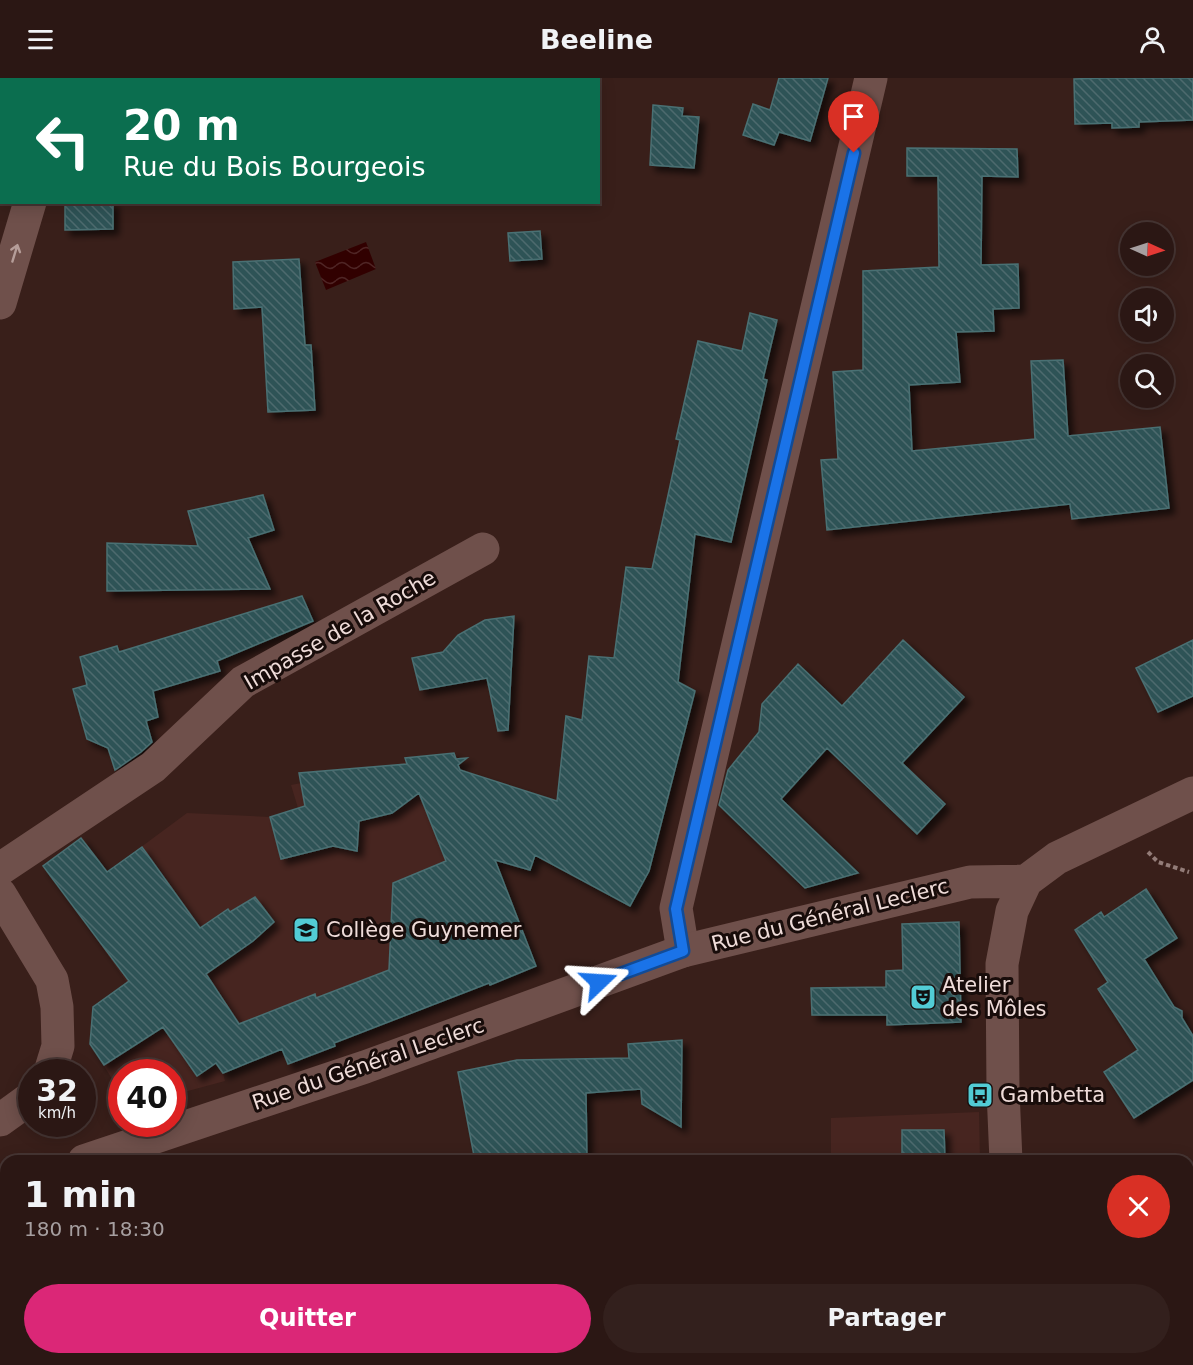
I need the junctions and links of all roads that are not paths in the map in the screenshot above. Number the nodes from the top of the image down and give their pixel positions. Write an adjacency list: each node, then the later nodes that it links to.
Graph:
1 (871, 78): 9 (street)
2 (29, 204): 3 (street, one-way to 2)
3 (0, 303)
4 (483, 549): 6 (street, Impasse de la Roche)
5 (1193, 793): 7 (street)
6 (0, 869)
7 (1026, 881): 9 (street, Rue du Général Leclerc); 14 (street)
8 (0, 894): 10 (street)
9 (683, 951): 13 (street, Rue du Général Leclerc)
10 (54, 1059)
11 (18, 1107): 12 (street)
12 (0, 1120)
13 (102, 1155)
14 (1006, 1155)

